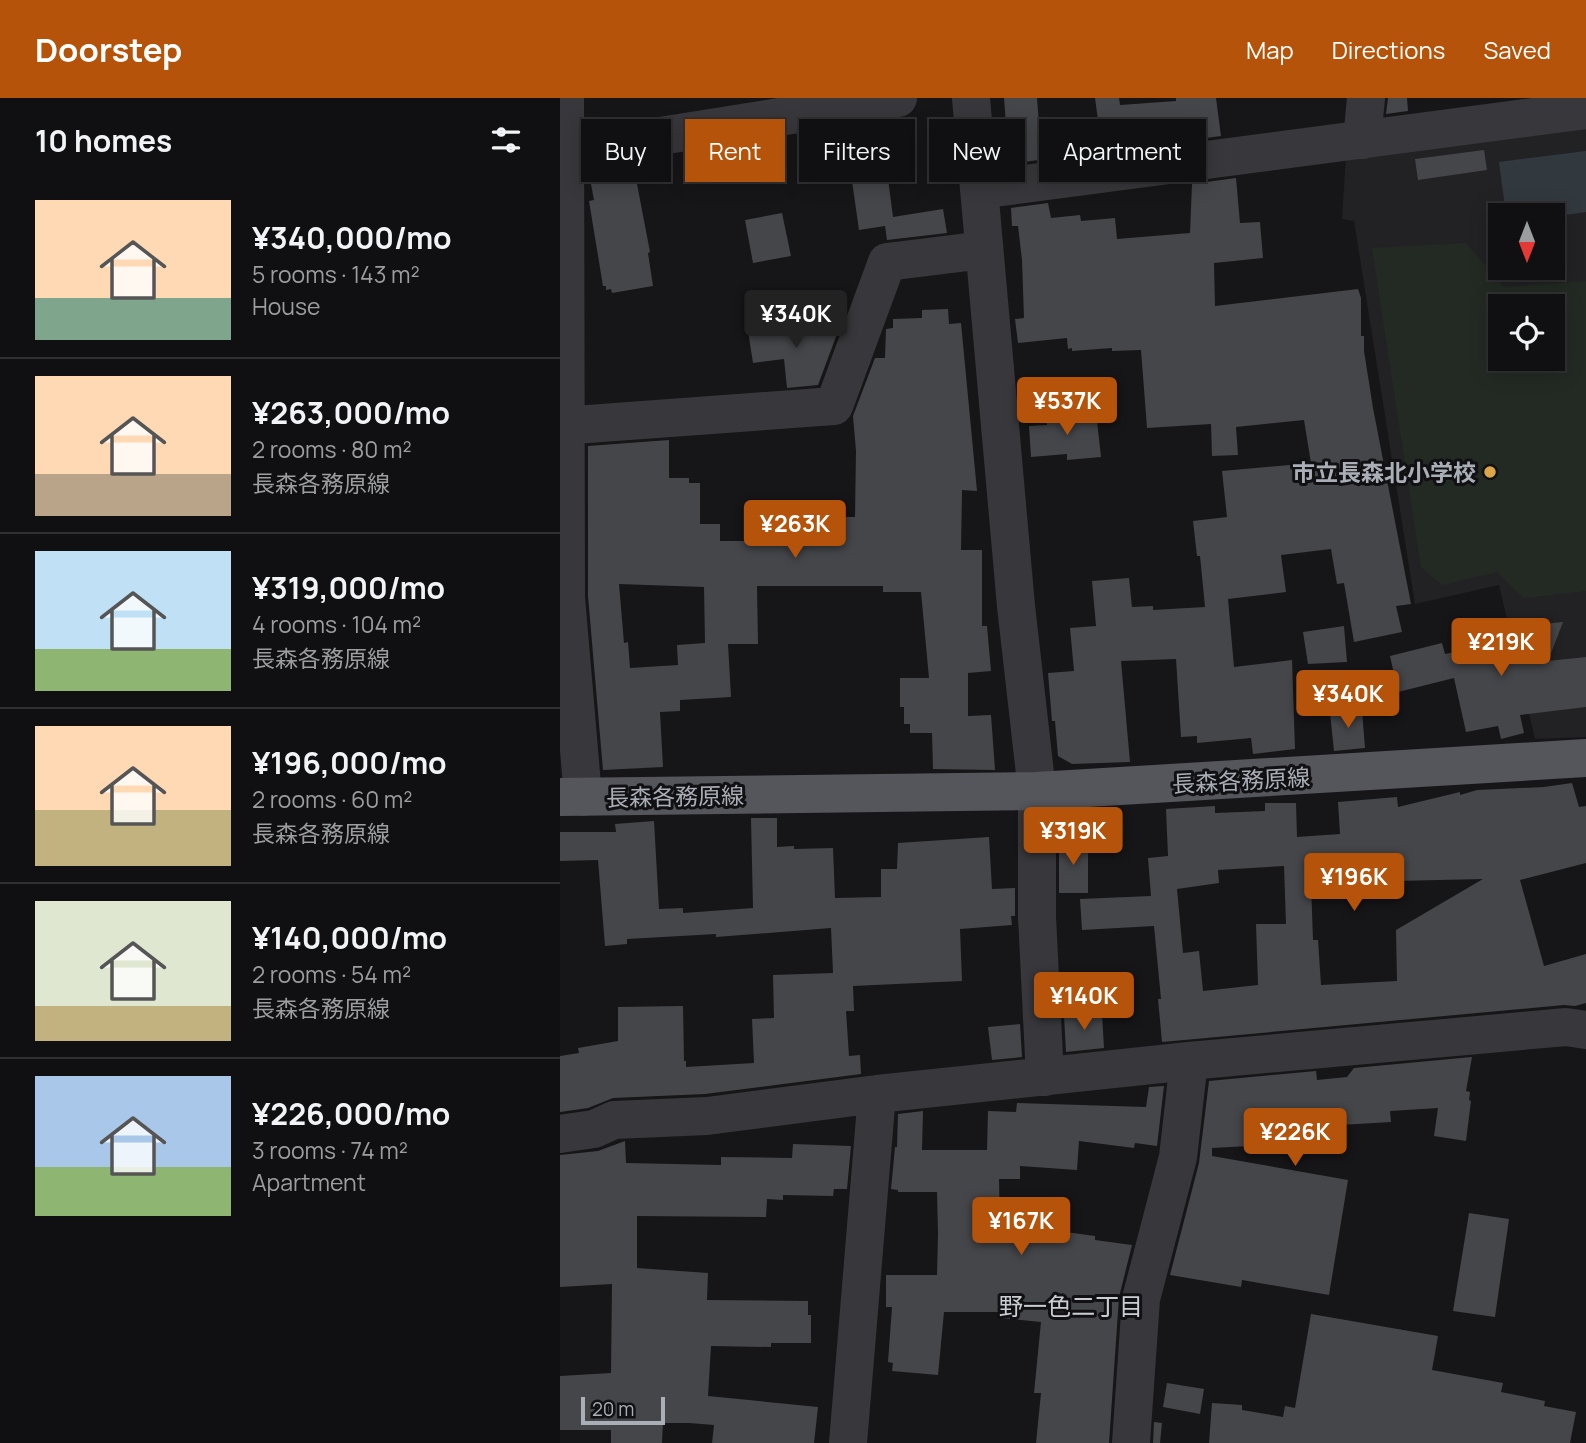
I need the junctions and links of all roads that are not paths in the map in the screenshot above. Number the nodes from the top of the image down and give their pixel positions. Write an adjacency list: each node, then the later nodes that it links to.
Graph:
1 (565, 98): 7 (street)
2 (898, 98): 7 (street)
3 (971, 98): 8 (street)
4 (1366, 98): 6 (street)
5 (1586, 110): 6 (street)
6 (1362, 140): 8 (street)
7 (563, 152): 10 (street)
8 (979, 190): 9 (street)
9 (984, 250): 10 (street); 12 (street)
10 (562, 426): 13 (street)
11 (1586, 758): 12 (main road, 長森各務原線)
12 (1037, 791): 13 (main road, 長森各務原線); 16 (street)
13 (572, 797)
14 (1586, 1030): 15 (street)
15 (1189, 1061): 16 (street); 20 (street)
16 (1045, 1077): 17 (street)
17 (877, 1094): 18 (street); 19 (street)
18 (560, 1134)
19 (848, 1443)
20 (1131, 1443)

